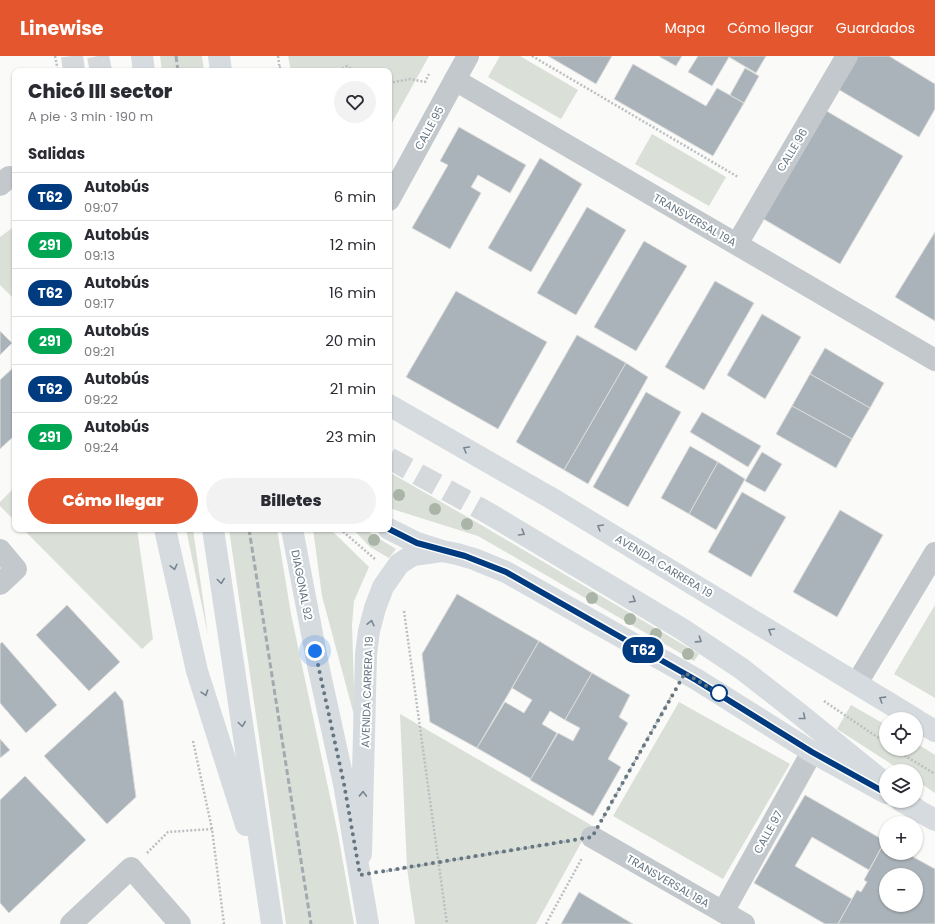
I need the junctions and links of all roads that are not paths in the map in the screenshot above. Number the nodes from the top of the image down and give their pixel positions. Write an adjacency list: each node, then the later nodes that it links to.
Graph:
1 (142, 56): 6 (main road)
2 (219, 56): 7 (main road)
3 (228, 56): 8 (main road)
4 (468, 56): 9 (street, CALLE 95)
5 (847, 56): 11 (street, CALLE 96)
6 (144, 68)
7 (221, 68)
8 (229, 68)
9 (455, 80): 10 (street, CALLE 95); 11 (street, TRANSVERSAL 19A)
10 (392, 195)
11 (737, 244): 12 (street, TRANSVERSAL 19A)
12 (935, 360)
13 (392, 407): 15 (main road, AVENIDA CARRERA 19)
14 (392, 421): 15 (main road)
15 (426, 426): 25 (main road, AVENIDA CARRERA 19, one-way to 15)
16 (488, 513): 30 (main road, one-way to 30)
17 (392, 530): 22 (main road)
18 (166, 532): 34 (main road, one-way to 34)
19 (213, 532): 34 (main road, one-way to 34)
20 (293, 532): 33 (main road, DIAGONAL 92)
21 (0, 550): 24 (street)
22 (442, 551): 29 (main road, AVENIDA CARRERA 19); 33 (main road, AVENIDA CARRERA 19, one-way to 22)
23 (935, 553): 25 (street)
24 (0, 584)
25 (857, 683): 26 (main road, AVENIDA CARRERA 19, one-way to 25)
26 (905, 712)
27 (923, 723): 28 (main road, AVENIDA CARRERA 19)
28 (935, 731)
29 (812, 752): 31 (main road, AVENIDA CARRERA 19); 35 (street, CALLE 97)
30 (879, 778)
31 (879, 789)
32 (592, 837): 35 (street, TRANSVERSAL 18A)
33 (360, 875): 39 (main road, DIAGONAL 92)
34 (267, 891): 38 (main road)
35 (722, 912): 40 (street, TRANSVERSAL 18A)
36 (71, 924): 37 (street)
37 (180, 924)
38 (272, 924)
39 (368, 924)
40 (744, 924)

